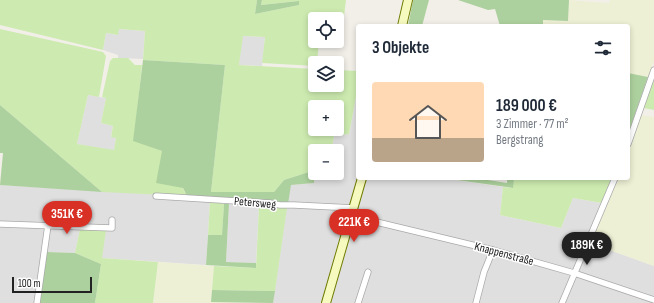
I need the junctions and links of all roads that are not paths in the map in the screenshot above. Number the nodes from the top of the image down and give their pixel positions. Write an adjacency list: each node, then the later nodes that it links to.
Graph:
1 (408, 0): 2 (main road)
2 (402, 24)
3 (654, 70): 4 (street)
4 (630, 138)
5 (361, 180): 8 (main road)
6 (614, 180): 15 (street)
7 (156, 196): 8 (street, Petersweg)
8 (354, 208): 9 (main road)
9 (352, 217): 13 (street, Knappenstraße); 18 (main road)
10 (112, 220): 12 (street)
11 (0, 224): 12 (street)
12 (48, 225): 17 (street)
13 (493, 250): 15 (street, Knappenstraße); 20 (street)
14 (368, 272): 19 (street)
15 (574, 273): 16 (street, Knappenstraße); 21 (street)
16 (654, 300)
17 (37, 303)
18 (326, 303)
19 (358, 303)
20 (476, 303)
21 (562, 303)

